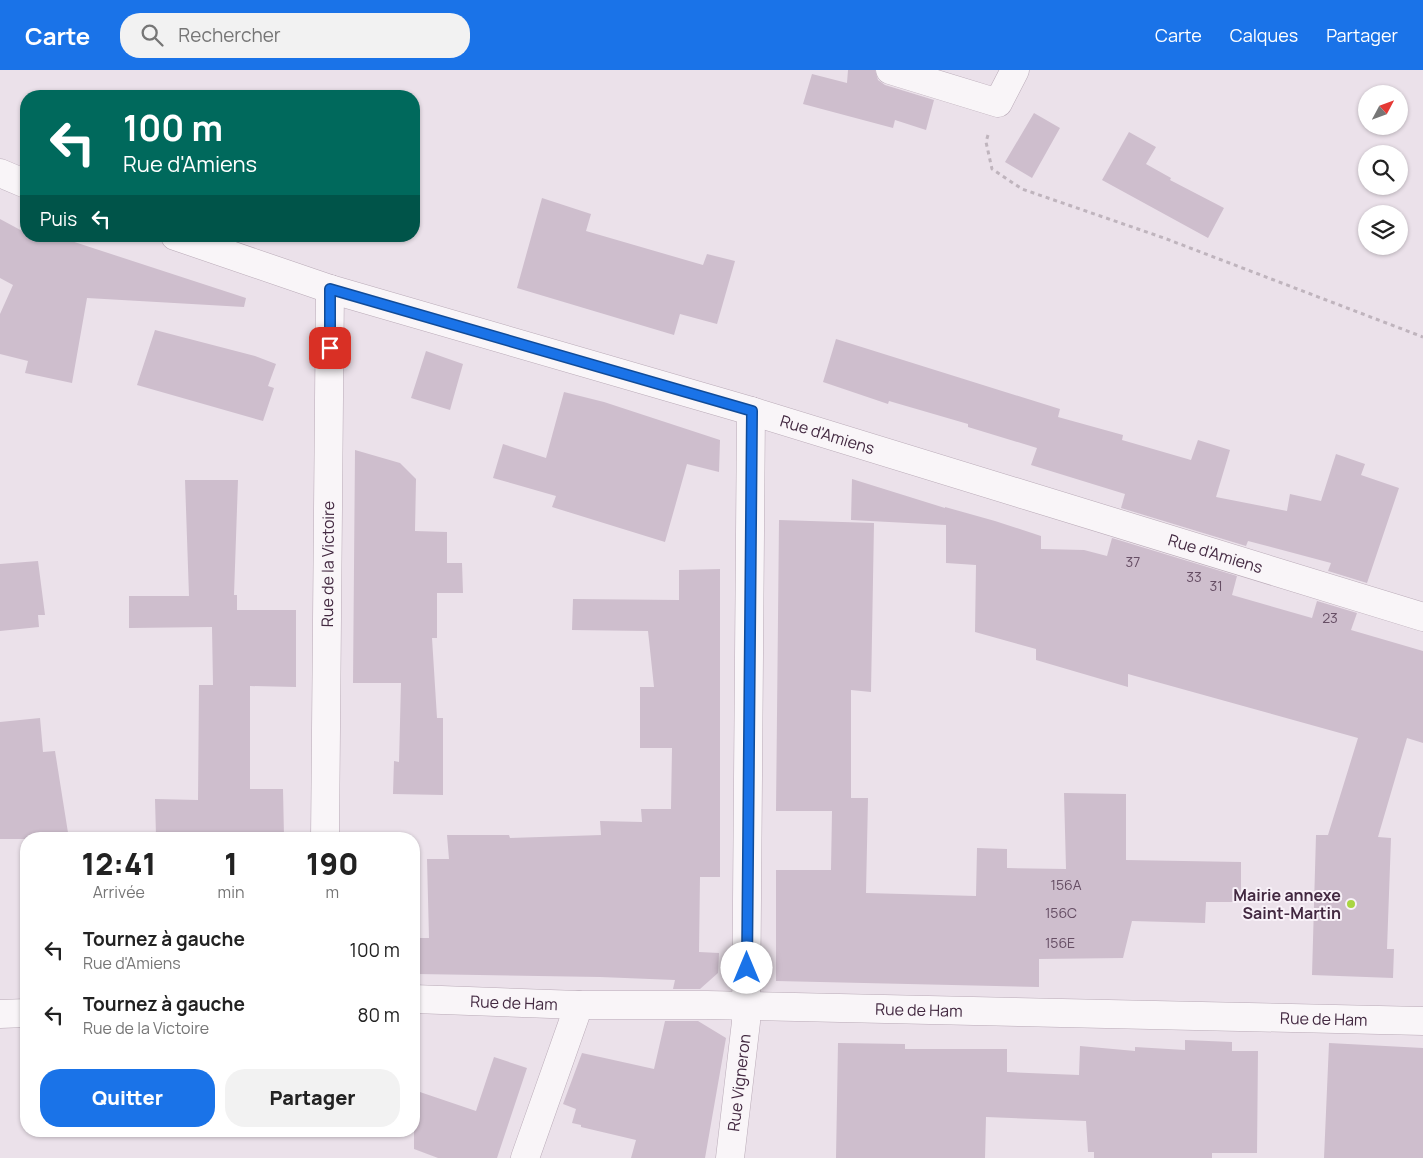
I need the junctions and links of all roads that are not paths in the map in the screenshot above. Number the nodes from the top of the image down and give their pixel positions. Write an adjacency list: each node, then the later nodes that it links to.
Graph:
1 (890, 70): 2 (street)
2 (1015, 70)
3 (0, 172): 4 (street)
4 (20, 181)
5 (193, 242): 6 (street, Rue d'Amiens)
6 (330, 289): 7 (street, Rue d'Amiens); 9 (street, Rue de la Victoire)
7 (752, 411): 8 (street, Rue d'Amiens); 12 (street, Rue Vigneron)
8 (1423, 617)
9 (325, 832)
10 (420, 999): 11 (street, Rue de Ham)
11 (579, 1006): 12 (street, Rue de Ham); 16 (street)
12 (746, 1006): 15 (street, Rue de Ham); 17 (street, Rue Vigneron)
13 (20, 1013): 14 (street)
14 (0, 1014)
15 (1423, 1021)
16 (525, 1158)
17 (730, 1158)

